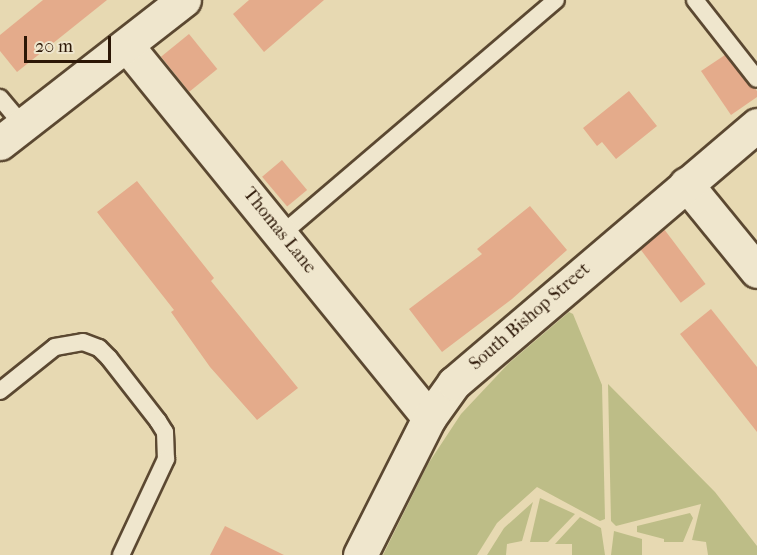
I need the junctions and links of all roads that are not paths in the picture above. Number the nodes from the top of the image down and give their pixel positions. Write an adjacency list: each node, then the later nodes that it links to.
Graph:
1 (184, 0): 4 (street)
2 (556, 0): 10 (lane)
3 (695, 0): 5 (lane)
4 (127, 46): 8 (street); 10 (street, Thomas Lane)
5 (757, 79)
6 (0, 98): 8 (lane)
7 (757, 124): 9 (street, South Bishop Street)
8 (11, 134)
9 (686, 184): 11 (street); 13 (street, South Bishop Street)
10 (282, 234): 13 (street, Thomas Lane)
11 (757, 271)
12 (0, 391): 14 (lane)
13 (429, 418): 15 (street, South Bishop Street)
14 (121, 555)
15 (360, 555)

